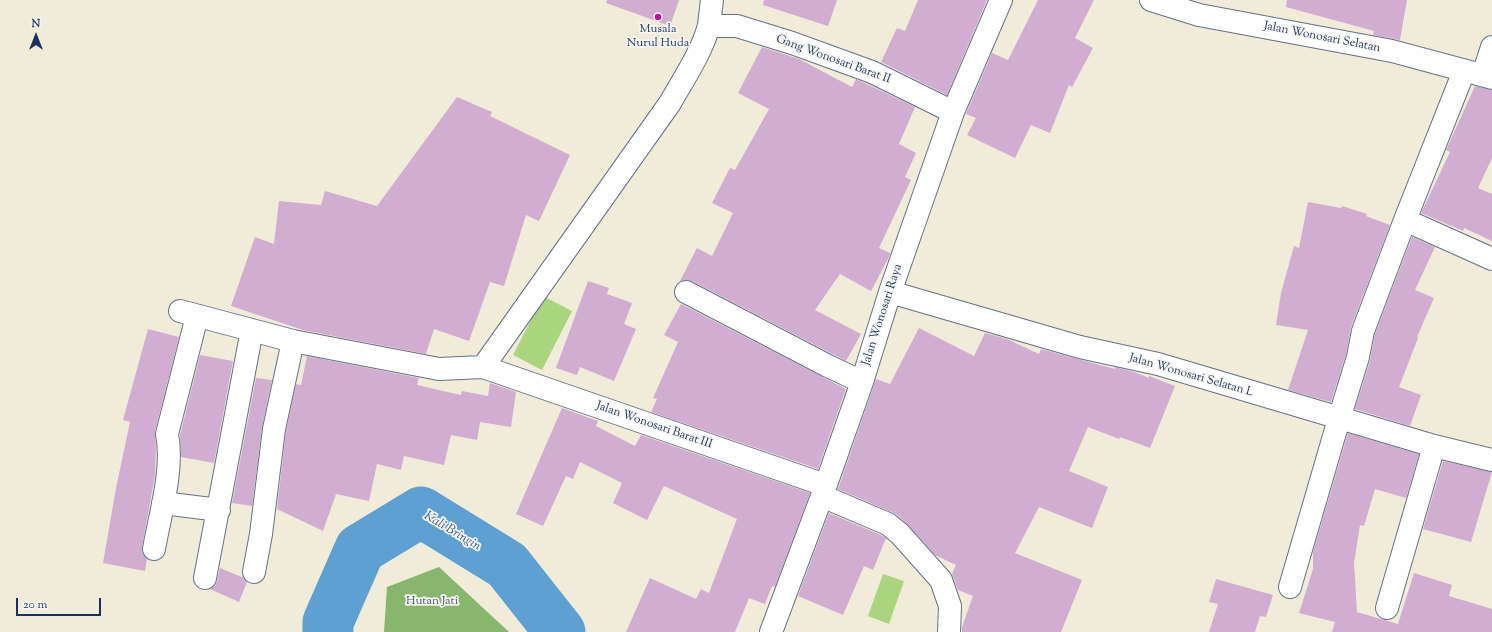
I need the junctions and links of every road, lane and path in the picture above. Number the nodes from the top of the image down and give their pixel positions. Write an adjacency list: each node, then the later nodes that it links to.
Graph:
1 (712, 0): 4 (street)
2 (1001, 0): 7 (street, Jalan Wonosari Raya)
3 (1151, 0): 6 (street, Jalan Wonosari Selatan)
4 (709, 26): 7 (street, Gang Wonosari Barat II); 14 (street)
5 (1492, 47): 6 (street)
6 (1480, 75): 8 (street)
7 (953, 112): 11 (street, Jalan Wonosari Raya)
8 (1405, 220): 9 (street); 16 (street)
9 (1492, 259)
10 (686, 292): 15 (street)
11 (890, 292): 15 (street, Jalan Wonosari Raya); 16 (street, Jalan Wonosari Selatan L)
12 (252, 330): 13 (street); 20 (street); 21 (street)
13 (293, 341): 14 (street); 23 (street)
14 (483, 367): 19 (street, Jalan Wonosari Barat III)
15 (862, 382): 19 (street, Jalan Wonosari Raya)
16 (1338, 419): 17 (street, Jalan Wonosari Selatan L); 25 (street)
17 (1434, 446): 18 (street, Jalan Wonosari Selatan L); 26 (street)
18 (1492, 460)
19 (824, 491): 27 (street, Jalan Wonosari Raya); 28 (street, Jalan Wonosari Barat III)
20 (162, 503): 21 (street); 22 (street)
21 (219, 510): 24 (street)
22 (154, 549)
23 (254, 572)
24 (205, 578)
25 (1290, 587)
26 (1387, 608)
27 (771, 632)
28 (949, 632)

